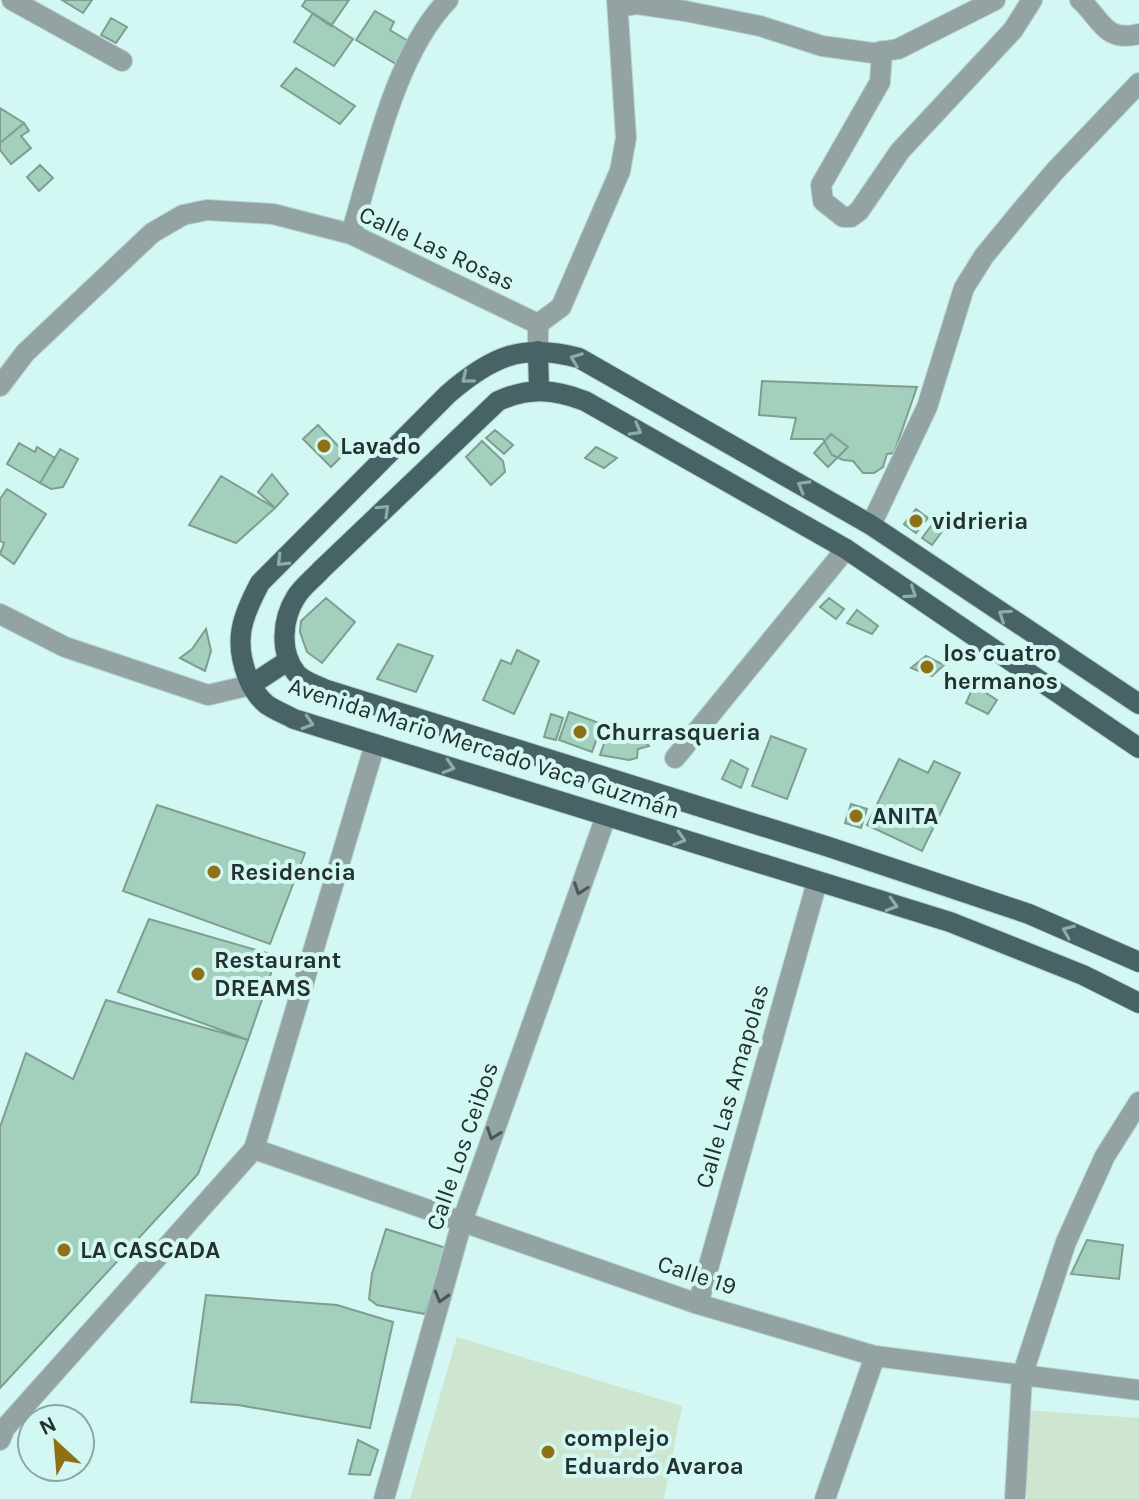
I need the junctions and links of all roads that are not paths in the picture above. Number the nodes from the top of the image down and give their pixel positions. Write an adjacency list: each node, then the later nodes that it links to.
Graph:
1 (12, 0): 9 (street)
2 (448, 0): 11 (street)
3 (995, 0): 8 (street)
4 (1032, 0): 8 (street)
5 (1080, 0): 7 (street)
6 (617, 4): 8 (street); 12 (street)
7 (1139, 34)
8 (882, 51)
9 (122, 61)
10 (1139, 83): 16 (street)
11 (351, 234): 12 (street, Calle Las Rosas); 14 (street, Calle Las Rosas)
12 (538, 324): 13 (street)
13 (538, 351): 15 (main road); 16 (main road, one-way to 13); 20 (main road, one-way to 20)
14 (0, 386)
15 (539, 390): 17 (main road, Avenida Mario Mercado Vaca Guzmán, one-way to 17); 19 (main road, Avenida Mario Mercado Vaca Guzmán, one-way to 15)
16 (871, 525): 17 (main road); 21 (main road, one-way to 16)
17 (846, 549): 23 (main road, Avenida Mario Mercado Vaca Guzmán, one-way to 23); 24 (street)
18 (0, 614): 20 (street)
19 (289, 660): 20 (main road); 26 (main road, Avenida Mario Mercado Vaca Guzmán)
20 (251, 685): 22 (main road, Avenida Mario Mercado Vaca Guzmán, one-way to 22)
21 (1139, 704)
22 (375, 744): 25 (main road, Avenida Mario Mercado Vaca Guzmán, one-way to 25); 31 (street)
23 (1139, 748)
24 (675, 758)
25 (606, 816): 27 (main road, Avenida Mario Mercado Vaca Guzmán, one-way to 27); 32 (street, Calle Los Ceibos, one-way to 32)
26 (829, 847): 27 (main road); 28 (main road, Avenida Mario Mercado Vaca Guzmán, one-way to 26)
27 (817, 882): 29 (main road, Avenida Mario Mercado Vaca Guzmán, one-way to 29); 33 (street, Calle Las Amapolas)
28 (1139, 962)
29 (1139, 1003)
30 (1139, 1102): 35 (street)
31 (254, 1149): 32 (street, Calle 19); 37 (street)
32 (462, 1222): 33 (street, Calle 19); 38 (street, Calle Los Ceibos, one-way to 38)
33 (698, 1304): 34 (street, Calle 19)
34 (875, 1356): 35 (street, Calle 19); 39 (street)
35 (1022, 1376): 36 (street, Calle 19); 40 (street)
36 (1139, 1390)
37 (0, 1440)
38 (384, 1499)
39 (825, 1499)
40 (1015, 1499)

